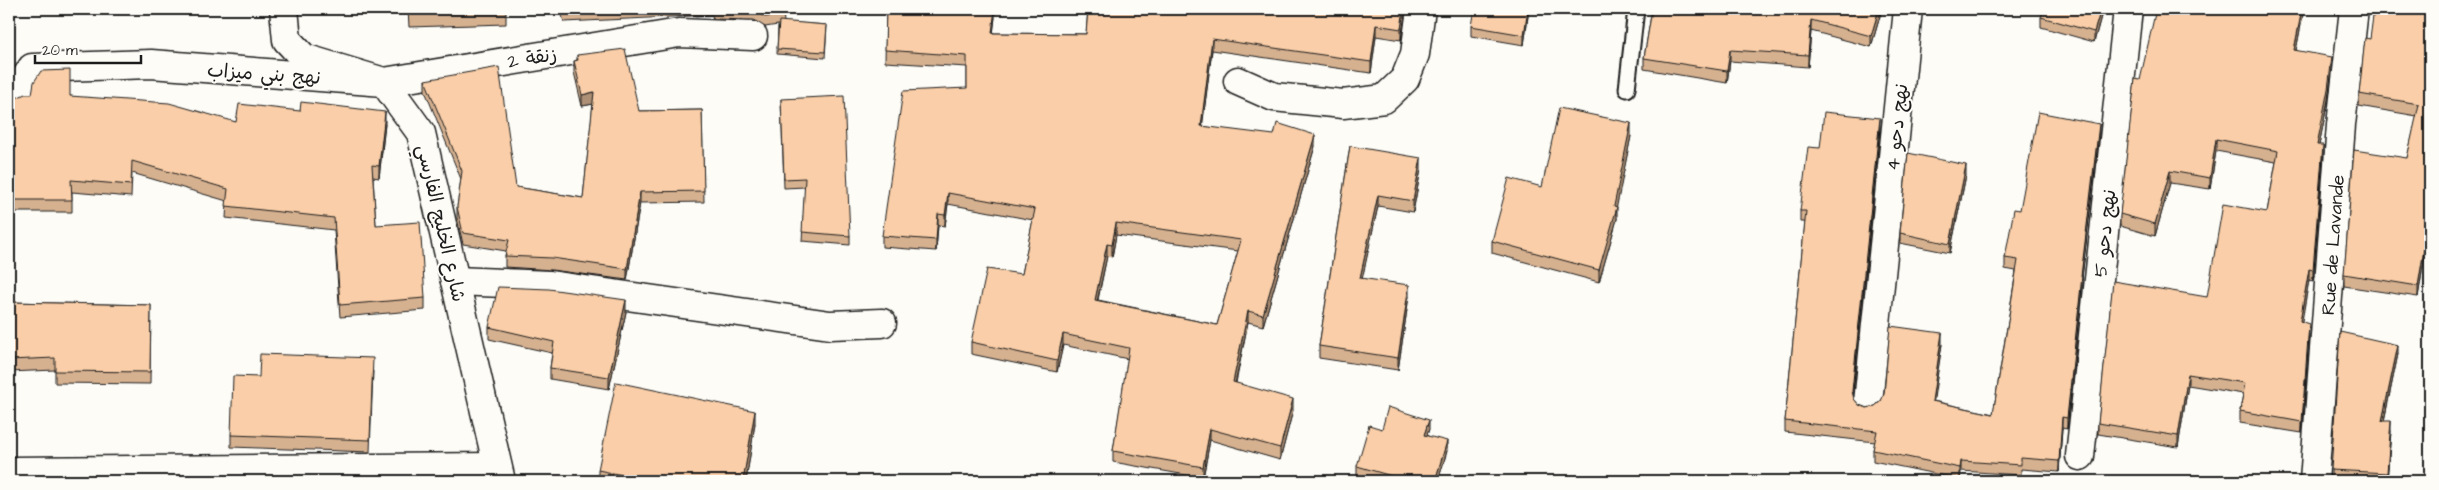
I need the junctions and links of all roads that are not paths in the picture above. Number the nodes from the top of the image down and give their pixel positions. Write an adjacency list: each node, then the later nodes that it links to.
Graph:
1 (284, 9): 9 (street)
2 (1421, 9): 8 (street)
3 (1636, 9): 10 (lane)
4 (1908, 9): 14 (street, نهج دحو 4)
5 (2128, 9): 15 (street, نهج دحو 5)
6 (2354, 9): 18 (street, Rue de Lavande)
7 (753, 36): 9 (street, زنقة 2)
8 (1238, 81)
9 (384, 82): 11 (street, نهج بني ميزاب); 12 (street, شارع الخليج الفارسي)
10 (1627, 89)
11 (9, 97)
12 (455, 282): 13 (street); 17 (street, شارع الخليج الفارسي)
13 (882, 324)
14 (1868, 403)
15 (2080, 456)
16 (9, 471): 17 (street)
17 (499, 474)
18 (2314, 481)

